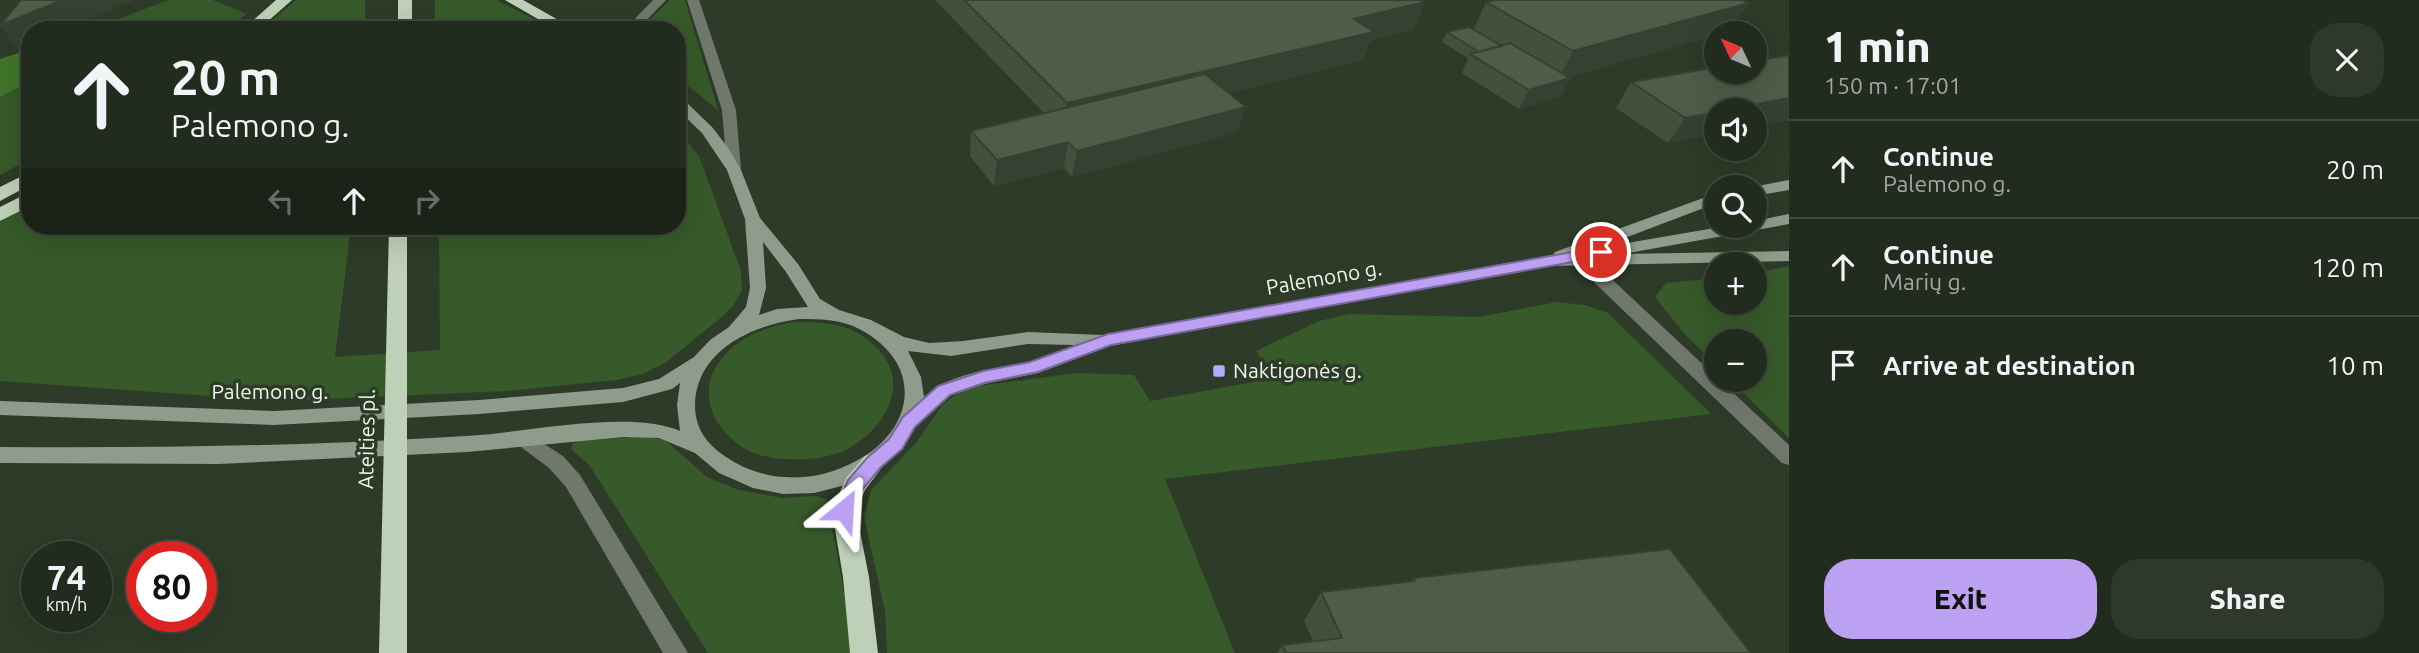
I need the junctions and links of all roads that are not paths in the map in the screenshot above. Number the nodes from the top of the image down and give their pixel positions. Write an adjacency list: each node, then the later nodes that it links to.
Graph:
1 (285, 0): 6 (highway)
2 (405, 0): 7 (highway)
3 (512, 0): 8 (highway)
4 (660, 0): 9 (street)
5 (693, 0): 11 (street)
6 (260, 21)
7 (405, 21)
8 (552, 21)
9 (639, 21)
10 (686, 110): 11 (street)
11 (734, 170): 19 (street)
12 (21, 182): 15 (highway)
13 (1789, 185): 14 (street)
14 (1767, 189)
15 (0, 195)
16 (21, 203): 18 (highway)
17 (1704, 203): 26 (street, Palemono g.)
18 (0, 215)
19 (753, 219): 27 (street); 28 (street)
20 (1789, 219): 21 (street)
21 (1767, 224)
22 (398, 235): 39 (highway, Ateities pl.)
23 (1704, 235): 26 (street)
24 (1789, 256): 25 (street, Palemono g.)
25 (1581, 260): 26 (street, Palemono g.); 37 (street)
26 (1547, 261): 30 (street, Palemono g.)
27 (841, 316): 28 (street); 29 (street)
28 (734, 331): 31 (street)
29 (888, 338): 30 (street, Palemono g.); 33 (street)
30 (1108, 340): 33 (street, Palemono g.)
31 (699, 362): 32 (street, Palemono g.); 35 (street)
32 (0, 408)
33 (909, 422): 38 (street)
34 (524, 439): 35 (street); 36 (street); 40 (street)
35 (699, 447): 38 (street)
36 (0, 455)
37 (1789, 457)
38 (873, 463): 41 (highway)
39 (393, 653)
40 (676, 653)
41 (864, 653)

